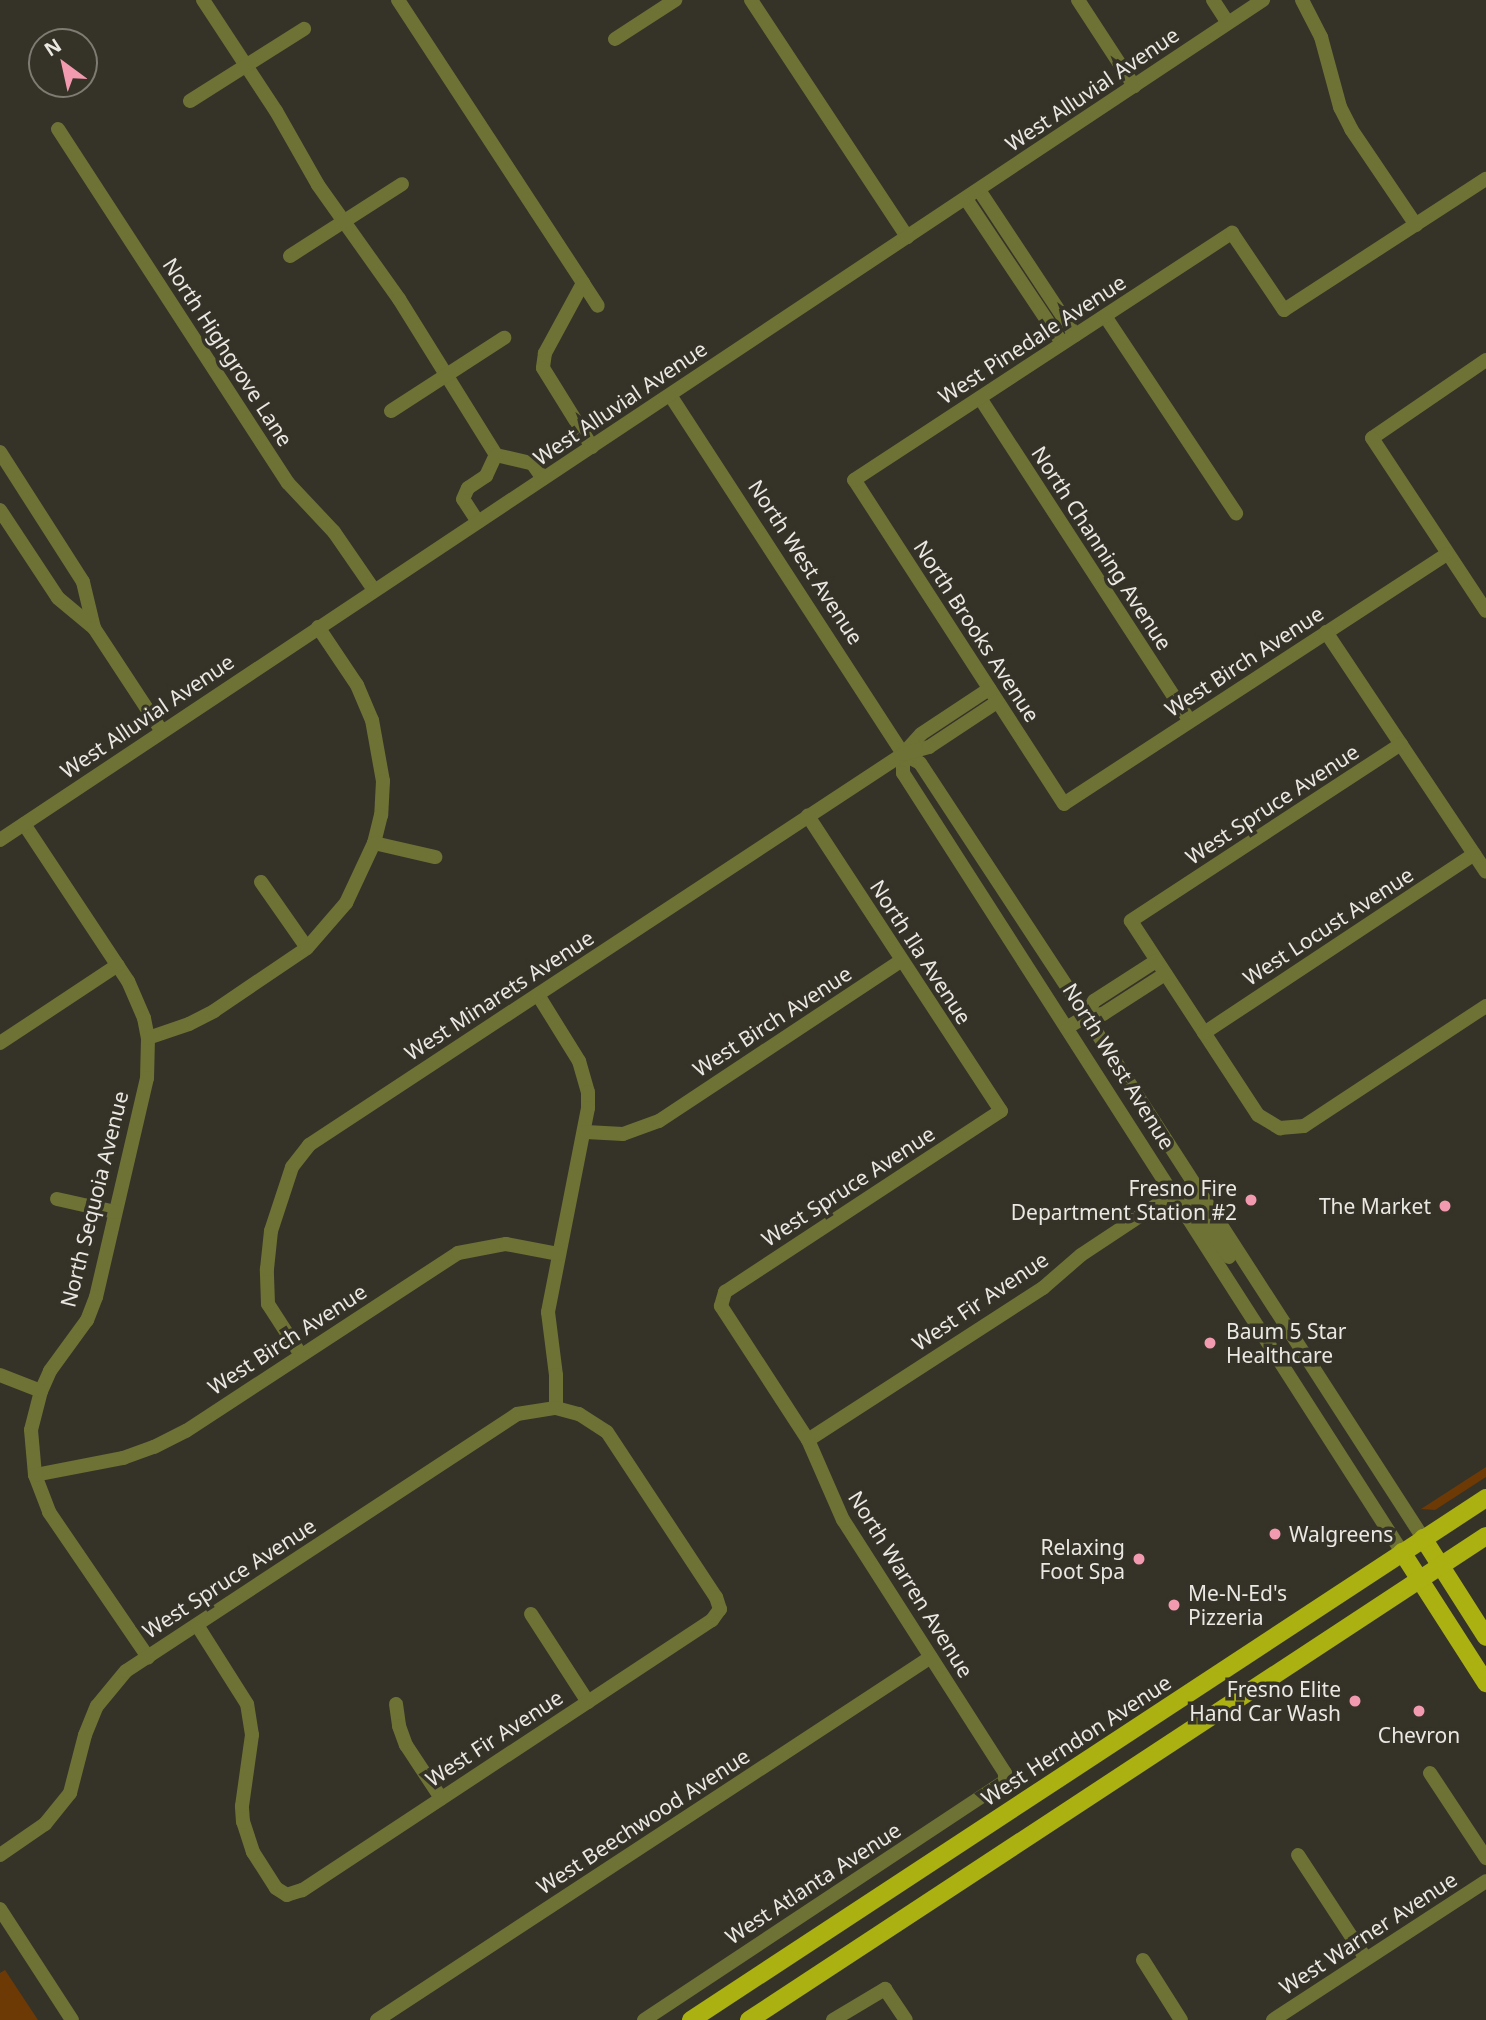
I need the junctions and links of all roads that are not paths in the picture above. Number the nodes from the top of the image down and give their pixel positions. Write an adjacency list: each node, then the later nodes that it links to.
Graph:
1 (203, 0): 12 (street)
2 (398, 0): 24 (street)
3 (676, 0): 11 (street)
4 (751, 0): 22 (street)
5 (1078, 0): 13 (street)
6 (1213, 0): 9 (street)
7 (1263, 0): 9 (street, West Alluvial Avenue)
8 (1302, 0): 21 (street)
9 (1228, 23): 13 (street, West Alluvial Avenue)
10 (304, 29): 12 (street)
11 (615, 39)
12 (244, 66): 14 (street); 20 (street)
13 (1135, 86): 18 (street, West Alluvial Avenue)
14 (190, 101)
15 (58, 129): 44 (street, North Highgrove Lane)
16 (1486, 178): 21 (street)
17 (402, 184): 20 (street)
18 (979, 190): 19 (street, West Alluvial Avenue); 27 (street)
19 (966, 198): 22 (street, West Alluvial Avenue); 29 (street)
20 (345, 221): 23 (street); 31 (street)
21 (1416, 225): 26 (street, West Pinedale Avenue)
22 (907, 237): 32 (street, West Alluvial Avenue)
23 (290, 256)
24 (583, 283): 25 (street); 35 (street)
25 (598, 306)
26 (1105, 316): 27 (street, West Pinedale Avenue); 41 (street)
27 (1075, 335): 29 (street, West Pinedale Avenue)
28 (504, 338): 31 (street)
29 (1062, 343): 33 (street, West Pinedale Avenue)
30 (1486, 360): 43 (street)
31 (445, 377): 34 (street); 37 (street)
32 (670, 395): 35 (street, West Alluvial Avenue); 54 (street, North West Avenue)
33 (980, 398): 39 (street, West Pinedale Avenue); 51 (street, North Channing Avenue)
34 (391, 411)
35 (592, 447): 38 (street, West Alluvial Avenue)
36 (0, 452): 47 (street)
37 (496, 455): 38 (street); 42 (street)
38 (543, 479): 42 (street, West Alluvial Avenue)
39 (854, 481): 49 (street, North Brooks Avenue)
40 (0, 510): 47 (street)
41 (1236, 513)
42 (478, 522): 44 (street, West Alluvial Avenue)
43 (1447, 554): 45 (street); 48 (street, West Birch Avenue)
44 (374, 590): 46 (street, West Alluvial Avenue)
45 (1486, 611)
46 (318, 627): 52 (street, West Alluvial Avenue); 59 (street)
47 (94, 628): 52 (street)
48 (1326, 632): 51 (street, West Birch Avenue); 53 (street)
49 (989, 689): 50 (street, North Brooks Avenue); 54 (street, West Minarets Avenue)
50 (997, 702): 54 (street, West Minarets Avenue); 55 (street, North Brooks Avenue)
51 (1190, 721): 55 (street, West Birch Avenue)
52 (161, 730): 57 (street, West Alluvial Avenue)
53 (1401, 744): 60 (street); 66 (street, West Spruce Avenue)
54 (903, 754): 56 (street, West Minarets Avenue); 71 (street, North West Avenue); 72 (street, North West Avenue)
55 (1065, 804)
56 (808, 816): 65 (street, North Ila Avenue); 69 (street, West Minarets Avenue)
57 (24, 824): 58 (street, West Alluvial Avenue); 67 (street, North Sequoia Avenue)
58 (0, 840)
59 (374, 843): 61 (street); 64 (street)
60 (1474, 854): 62 (street); 73 (street, West Locust Avenue)
61 (435, 857)
62 (1486, 872)
63 (261, 882): 64 (street)
64 (307, 948): 74 (street)
65 (901, 961): 76 (street, North Ila Avenue); 77 (street, West Birch Avenue)
66 (1156, 961): 68 (street); 71 (street)
67 (118, 965): 74 (street, North Sequoia Avenue); 75 (street)
68 (1165, 974): 71 (street); 73 (street)
69 (538, 995): 77 (street); 84 (street, West Minarets Avenue)
70 (1486, 1006): 73 (street)
71 (1086, 1016): 72 (street); 82 (street, North West Avenue)
72 (1068, 1027): 78 (street, North West Avenue)
73 (1204, 1033)
74 (148, 1038): 80 (street, North Sequoia Avenue)
75 (0, 1043)
76 (1000, 1111): 83 (street, West Spruce Avenue)
77 (586, 1132): 81 (street)
78 (1173, 1194): 82 (street); 88 (street, West Fir Avenue); 93 (street, North West Avenue)
79 (57, 1199): 80 (street)
80 (115, 1212): 86 (street, North Sequoia Avenue)
81 (559, 1254): 84 (street, West Birch Avenue); 87 (street)
82 (1245, 1265): 92 (street, North West Avenue)
83 (722, 1298): 88 (street, North Warren Avenue)
84 (301, 1355): 89 (street, West Birch Avenue)
85 (0, 1375): 86 (street)
86 (41, 1391): 89 (street, North Sequoia Avenue)
87 (556, 1408): 97 (street, West Spruce Avenue); 102 (street, West Fir Avenue)
88 (808, 1440): 100 (street, North Warren Avenue)
89 (34, 1475): 99 (street, North Sequoia Avenue)
90 (1486, 1499): 92 (main road, West Herndon Avenue)
91 (1486, 1536): 94 (main road)
92 (1423, 1538): 93 (main road, West Herndon Avenue); 94 (main road, North West Avenue)
93 (1402, 1552): 95 (main road, North West Avenue); 117 (main road, West Herndon Avenue)
94 (1440, 1566): 95 (main road); 98 (main road, North West Avenue)
95 (1419, 1579): 101 (main road, North West Avenue); 118 (main road)
96 (531, 1614): 102 (street)
97 (197, 1625): 99 (street, West Spruce Avenue); 106 (street, West Fir Avenue)
98 (1486, 1637)
99 (148, 1657): 107 (street, West Spruce Avenue)
100 (931, 1657): 105 (street, North Warren Avenue); 115 (street, West Beechwood Avenue)
101 (1486, 1683)
102 (588, 1702): 106 (street, West Fir Avenue)
103 (396, 1704): 106 (street)
104 (1430, 1773): 109 (street)
105 (1005, 1781): 116 (street, West Atlanta Avenue)
106 (442, 1798)
107 (0, 1855)
108 (1298, 1855): 112 (street)
109 (1486, 1858)
110 (1486, 1881): 112 (street, West Warner Avenue)
111 (0, 1909): 114 (street)
112 (1366, 1959): 122 (street, West Warner Avenue)
113 (1143, 1960): 121 (street)
114 (72, 2020)
115 (377, 2020)
116 (644, 2020)
117 (691, 2020)
118 (750, 2020)
119 (833, 2020): 120 (street)
120 (906, 2020)
121 (1181, 2020)
122 (1272, 2020)

